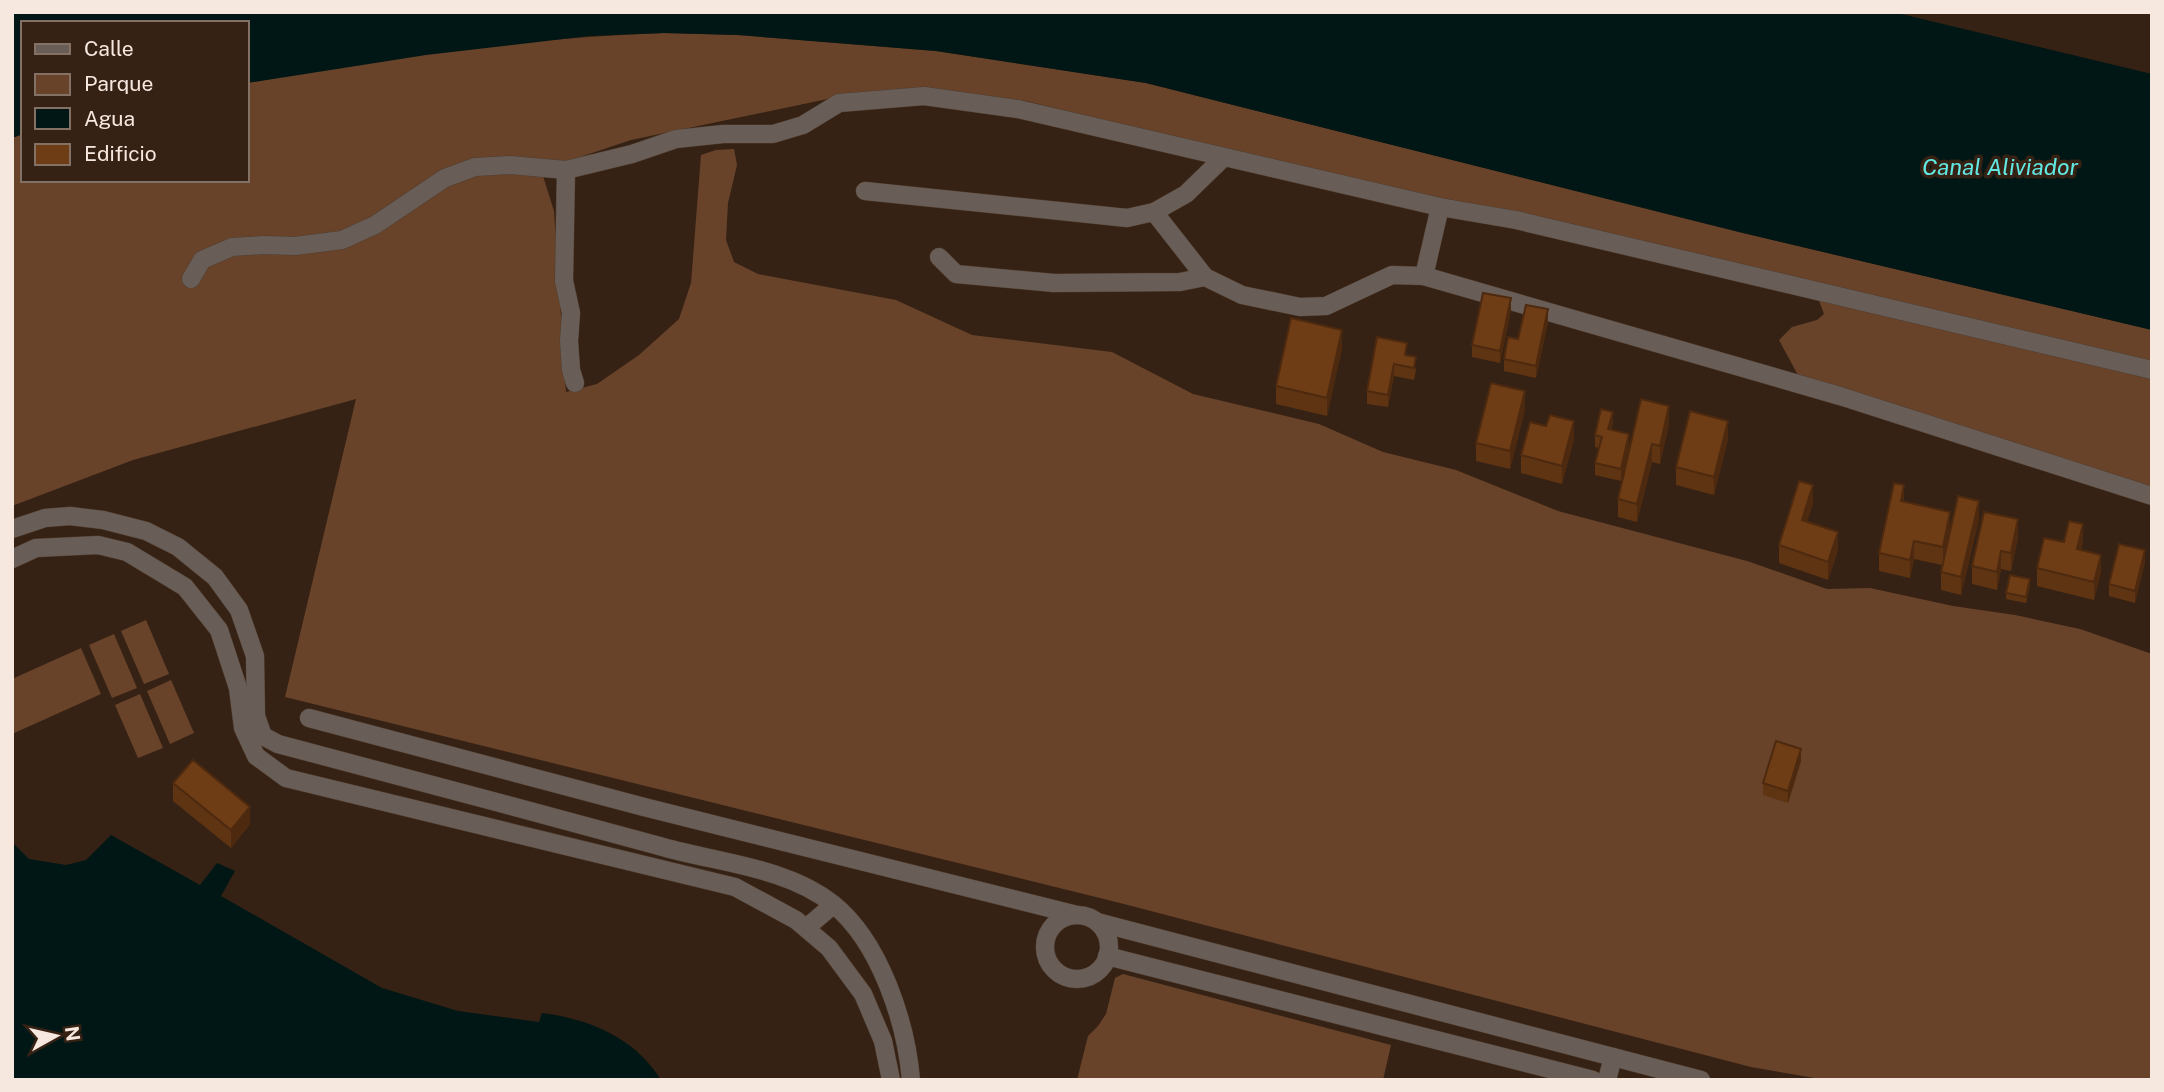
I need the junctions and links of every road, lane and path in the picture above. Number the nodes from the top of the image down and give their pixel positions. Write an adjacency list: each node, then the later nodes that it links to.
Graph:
1 (1223, 158): 2 (street); 4 (street); 5 (street)
2 (566, 170): 9 (street); 11 (street)
3 (865, 191): 5 (street)
4 (1440, 207): 7 (street); 10 (street)
5 (1154, 212): 8 (street)
6 (939, 257): 8 (street)
7 (1423, 276): 8 (street); 12 (street)
8 (1205, 277)
9 (191, 279)
10 (2152, 370)
11 (575, 383)
12 (2152, 496)
13 (12, 529): 16 (street)
14 (12, 559): 19 (street)
15 (309, 718): 17 (street)
16 (833, 905): 19 (street); 21 (street)
17 (1077, 915): 18 (street); 20 (street)
18 (1097, 922): 20 (street); 23 (street)
19 (806, 928): 22 (street)
20 (1107, 956): 26 (street)
21 (877, 964): 22 (street); 25 (street)
22 (850, 977): 24 (street)
23 (1613, 1057): 27 (street); 28 (street)
24 (891, 1080)
25 (911, 1080)
26 (1593, 1080)
27 (1607, 1080)
28 (1701, 1080)

